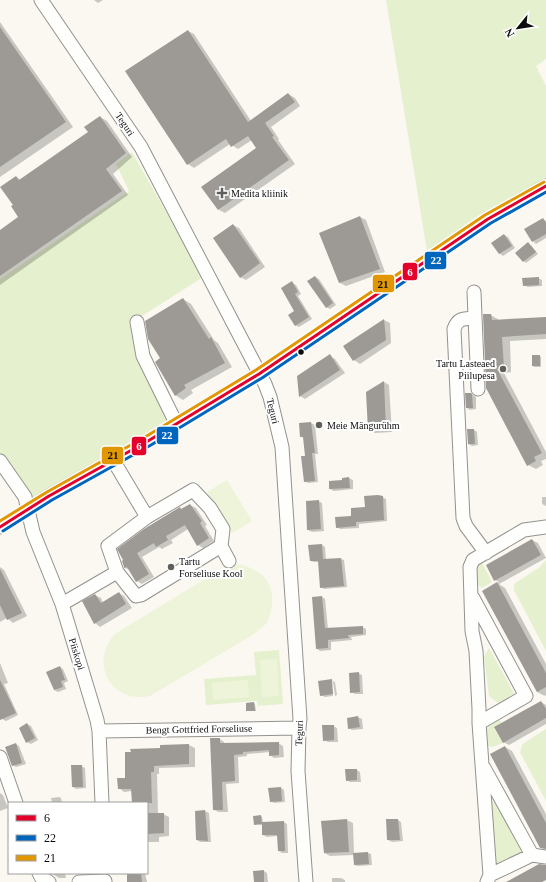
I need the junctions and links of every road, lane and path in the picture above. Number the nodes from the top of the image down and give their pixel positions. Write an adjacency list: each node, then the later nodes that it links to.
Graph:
1 (41, 0): 6 (street, Teguri)
2 (546, 186): 6 (street)
3 (474, 292): 4 (street)
4 (474, 318): 7 (street); 16 (street)
5 (137, 322): 8 (street)
6 (259, 374): 8 (street); 22 (street, Teguri)
7 (478, 389)
8 (176, 423): 9 (street)
9 (113, 460): 11 (street); 12 (street)
10 (0, 461): 11 (street, Piiskopi)
11 (28, 509): 13 (street); 20 (street, Piiskopi)
12 (147, 517): 15 (street); 18 (street)
13 (0, 527)
14 (546, 527): 16 (street)
15 (221, 546): 17 (street); 18 (street)
16 (486, 553): 19 (street)
17 (229, 561)
18 (117, 572): 20 (street)
19 (471, 594): 21 (street); 21 (street)
20 (62, 604): 23 (street, Piiskopi)
21 (479, 723): 25 (street)
22 (299, 728): 23 (street, Bengt Gottfried Forseliuse); 33 (street, Teguri)
23 (99, 731): 27 (street, Piiskopi)
24 (0, 757): 26 (street)
25 (482, 765): 28 (street); 30 (street)
26 (16, 802)
27 (102, 802)
28 (532, 855): 29 (street); 30 (street)
29 (546, 857)
30 (488, 878)
31 (105, 879): 32 (street)
32 (79, 882)
33 (306, 882)

